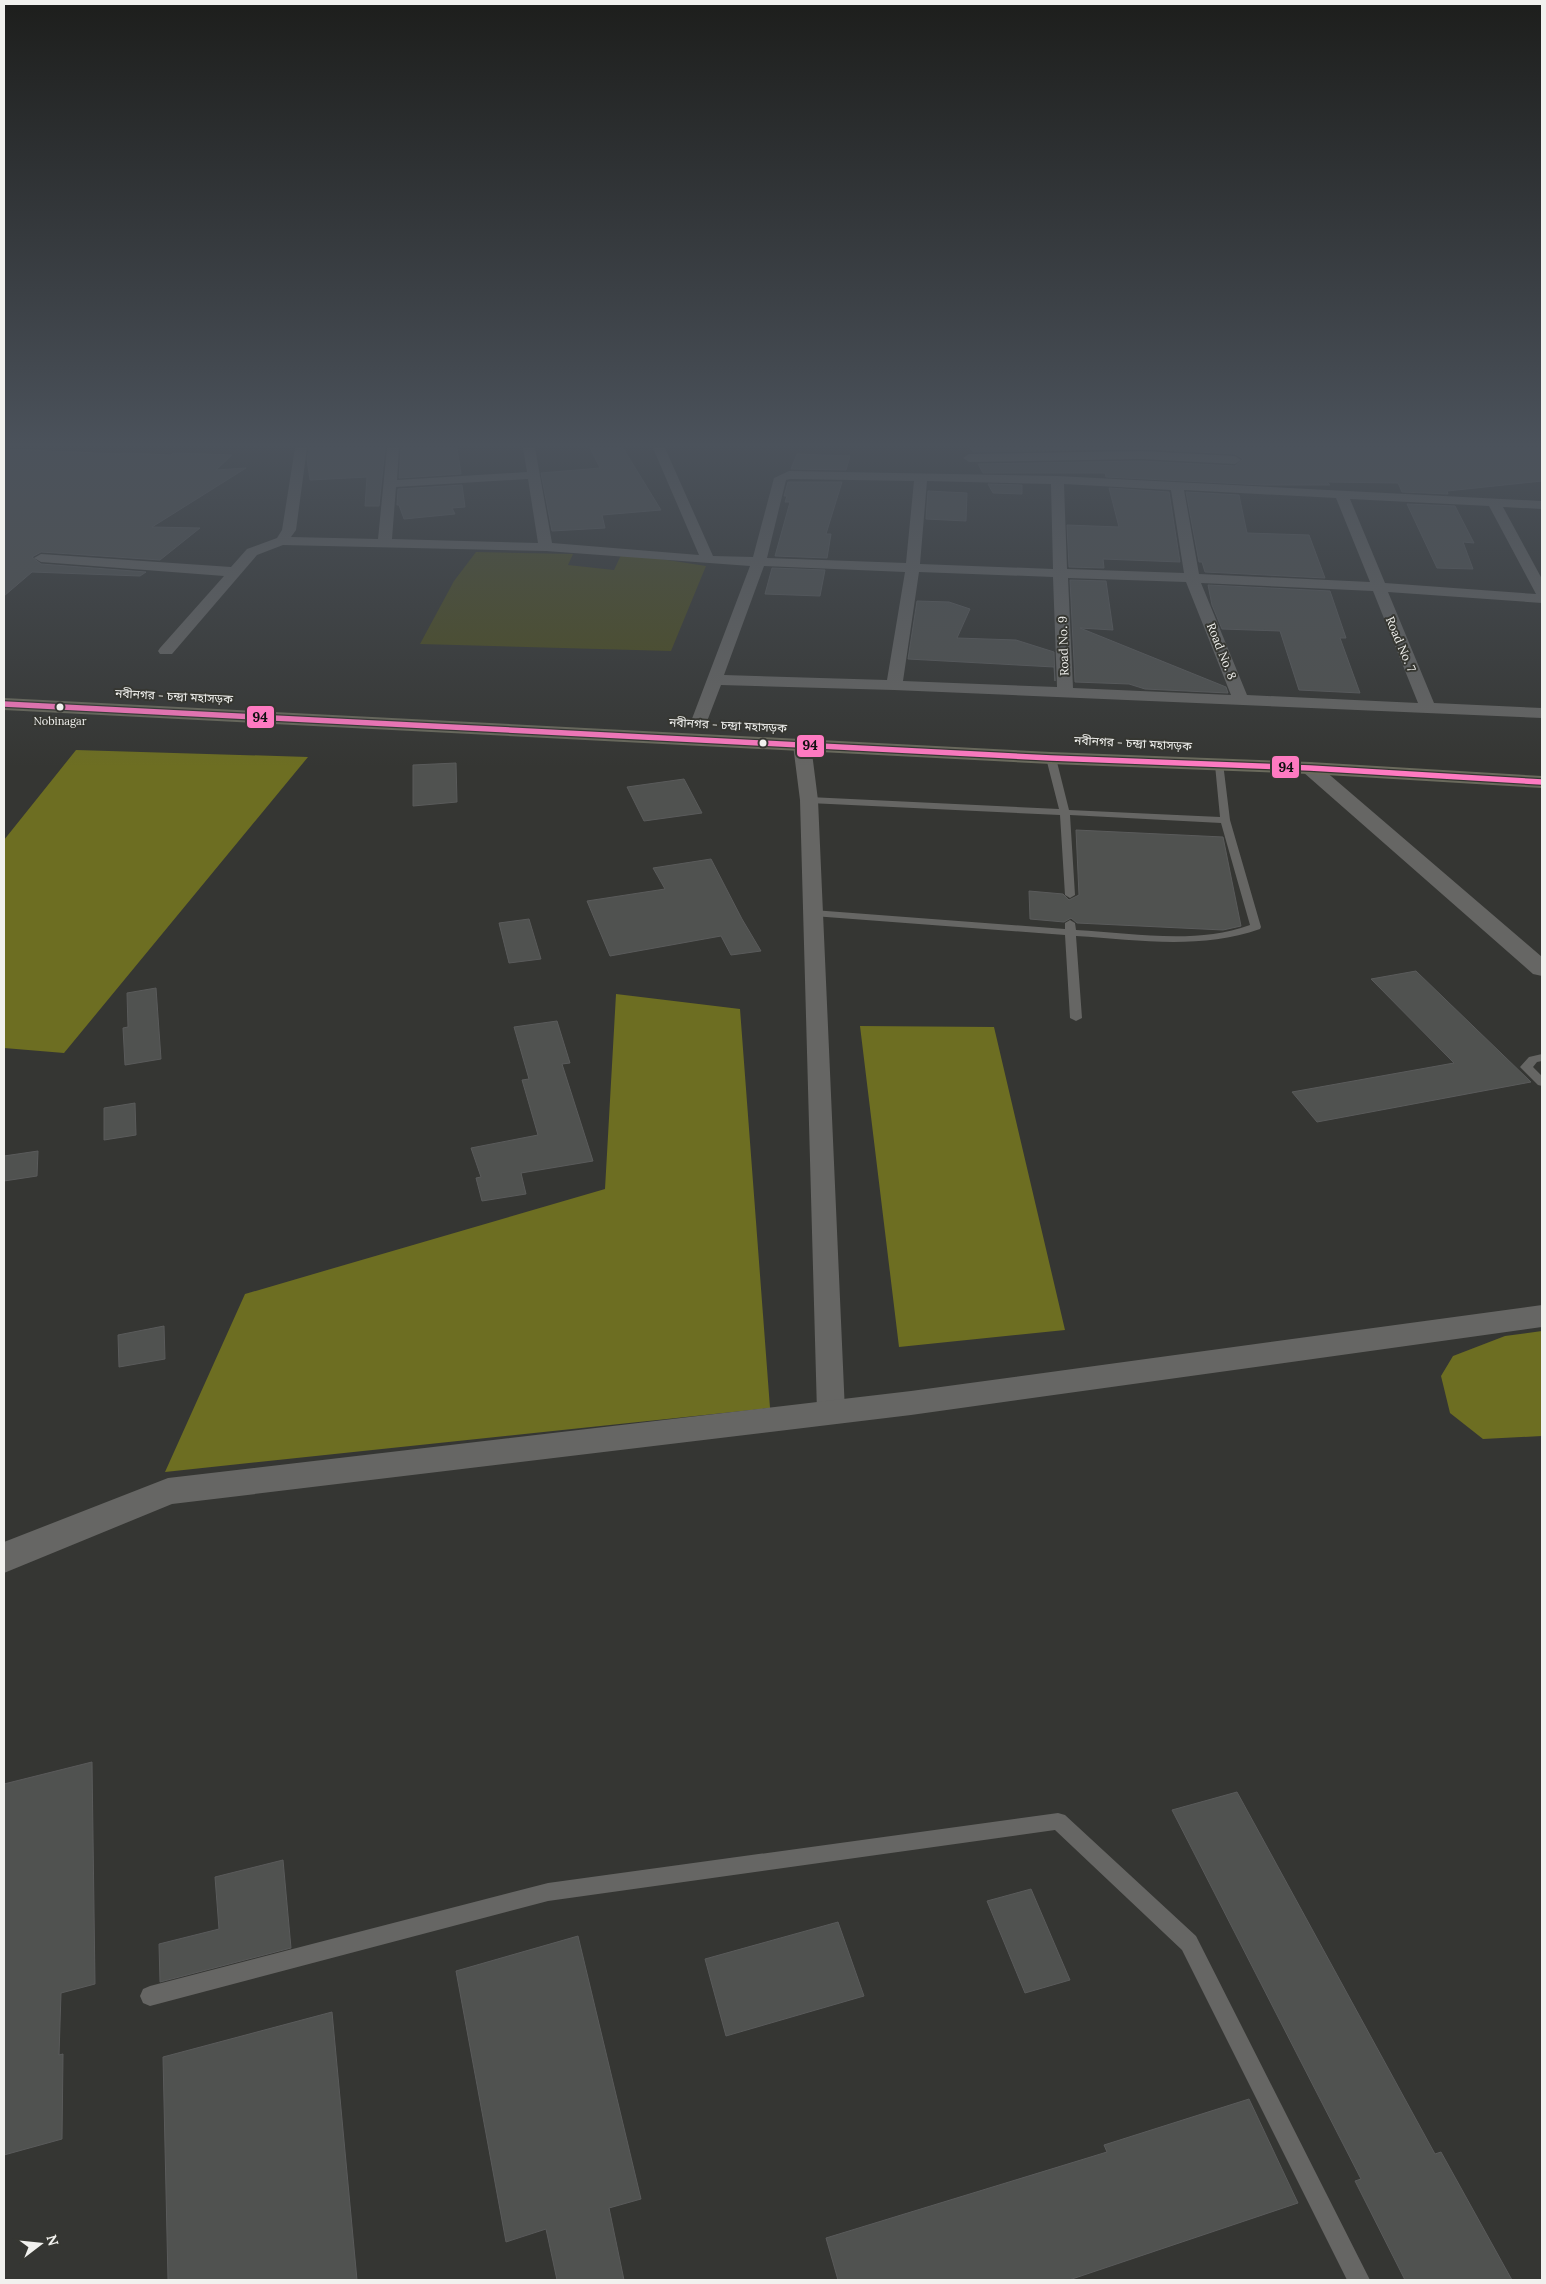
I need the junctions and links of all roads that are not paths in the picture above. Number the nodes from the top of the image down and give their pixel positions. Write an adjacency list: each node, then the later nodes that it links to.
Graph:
1 (250, 555): 14 (street)
2 (645, 555): 11 (street)
3 (706, 555): 11 (street)
4 (761, 555): 12 (street)
5 (914, 555): 13 (street)
6 (1060, 555): 15 (street, Road No. 9)
7 (1188, 555): 16 (street, Road No. 8)
8 (1365, 555): 17 (street, Road No. 7)
9 (1522, 555): 18 (street)
10 (41, 558): 14 (street)
11 (708, 560): 12 (street)
12 (759, 562): 13 (street); 21 (street)
13 (913, 567): 15 (street); 22 (street)
14 (234, 572): 20 (street)
15 (1061, 572): 16 (street); 24 (street, Road No. 9)
16 (1192, 578): 17 (street); 25 (street, Road No. 8)
17 (1377, 587): 19 (street); 27 (street, Road No. 7)
18 (1542, 592)
19 (1542, 599)
20 (166, 651)
21 (715, 680): 22 (street); 29 (street)
22 (894, 684): 24 (street)
23 (4, 688): 29 (highway, নবীনগর - চন্দ্রা মহাসড়ক)
24 (1065, 692): 25 (street)
25 (1241, 700): 27 (street)
26 (4, 704): 32 (highway, নবীনগর - চন্দ্রা মহাসড়ক)
27 (1428, 708): 28 (street)
28 (1542, 713)
29 (698, 724): 30 (highway, নবীনগর - চন্দ্রা মহাসড়ক)
30 (1019, 738)
31 (1146, 743): 34 (highway, নবীনগর - চন্দ্রা মহাসড়ক)
32 (802, 745): 33 (highway, নবীনগর - চন্দ্রা মহাসড়ক); 38 (street)
33 (1051, 758): 35 (highway, নবীনগর - চন্দ্রা মহাসড়ক); 39 (lane)
34 (1532, 763)
35 (1220, 765): 36 (highway, নবীনগর - চন্দ্রা মহাসড়ক); 40 (lane)
36 (1310, 768): 37 (highway, নবীনগর - চন্দ্রা মহাসড়ক); 44 (street)
37 (1542, 782)
38 (809, 800): 39 (lane); 42 (street)
39 (1065, 814): 40 (lane); 41 (lane)
40 (1225, 820): 43 (lane)
41 (1070, 894)
42 (813, 913): 43 (lane); 49 (street)
43 (1070, 928): 45 (lane)
44 (1542, 969)
45 (1076, 1018)
46 (1542, 1058): 47 (lane)
47 (1542, 1082)
48 (1542, 1316): 49 (street)
49 (831, 1412): 50 (street)
50 (4, 1559)
51 (150, 1996): 52 (lane)
52 (1359, 2280)

